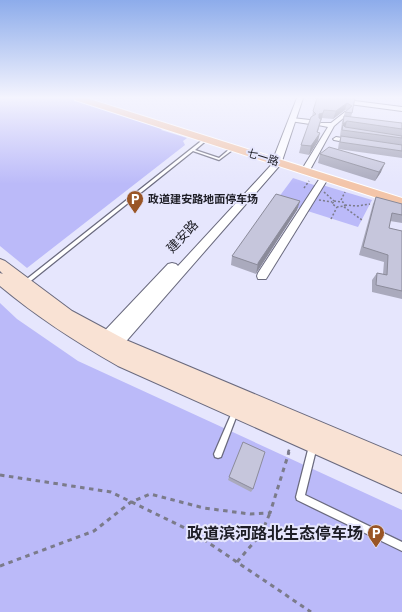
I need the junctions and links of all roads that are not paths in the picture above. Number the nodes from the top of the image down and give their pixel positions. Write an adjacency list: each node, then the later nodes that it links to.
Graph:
1 (167, 127): 5 (main road, 七一路)
2 (178, 127): 10 (main road, 七一路)
3 (289, 127): 10 (street)
4 (331, 127): 11 (street)
5 (206, 139): 8 (main road, 七一路); 9 (lane)
6 (336, 139): 7 (street)
7 (365, 143)
8 (233, 148): 9 (lane); 10 (main road, 七一路)
9 (193, 150): 18 (lane)
10 (276, 160): 12 (main road, 七一路); 13 (main road, 七一路); 19 (street)
11 (308, 166)
12 (322, 181): 14 (main road, 七一路); 16 (street)
13 (402, 197)
14 (402, 202)
15 (0, 264): 18 (main road)
16 (262, 276)
17 (0, 278): 19 (main road)
18 (25, 284): 19 (main road)
19 (108, 345): 20 (main road); 23 (main road)
20 (236, 409): 21 (main road); 22 (lane)
21 (313, 444): 24 (main road); 25 (lane)
22 (218, 454)
23 (402, 466)
24 (402, 482)
25 (402, 547)

